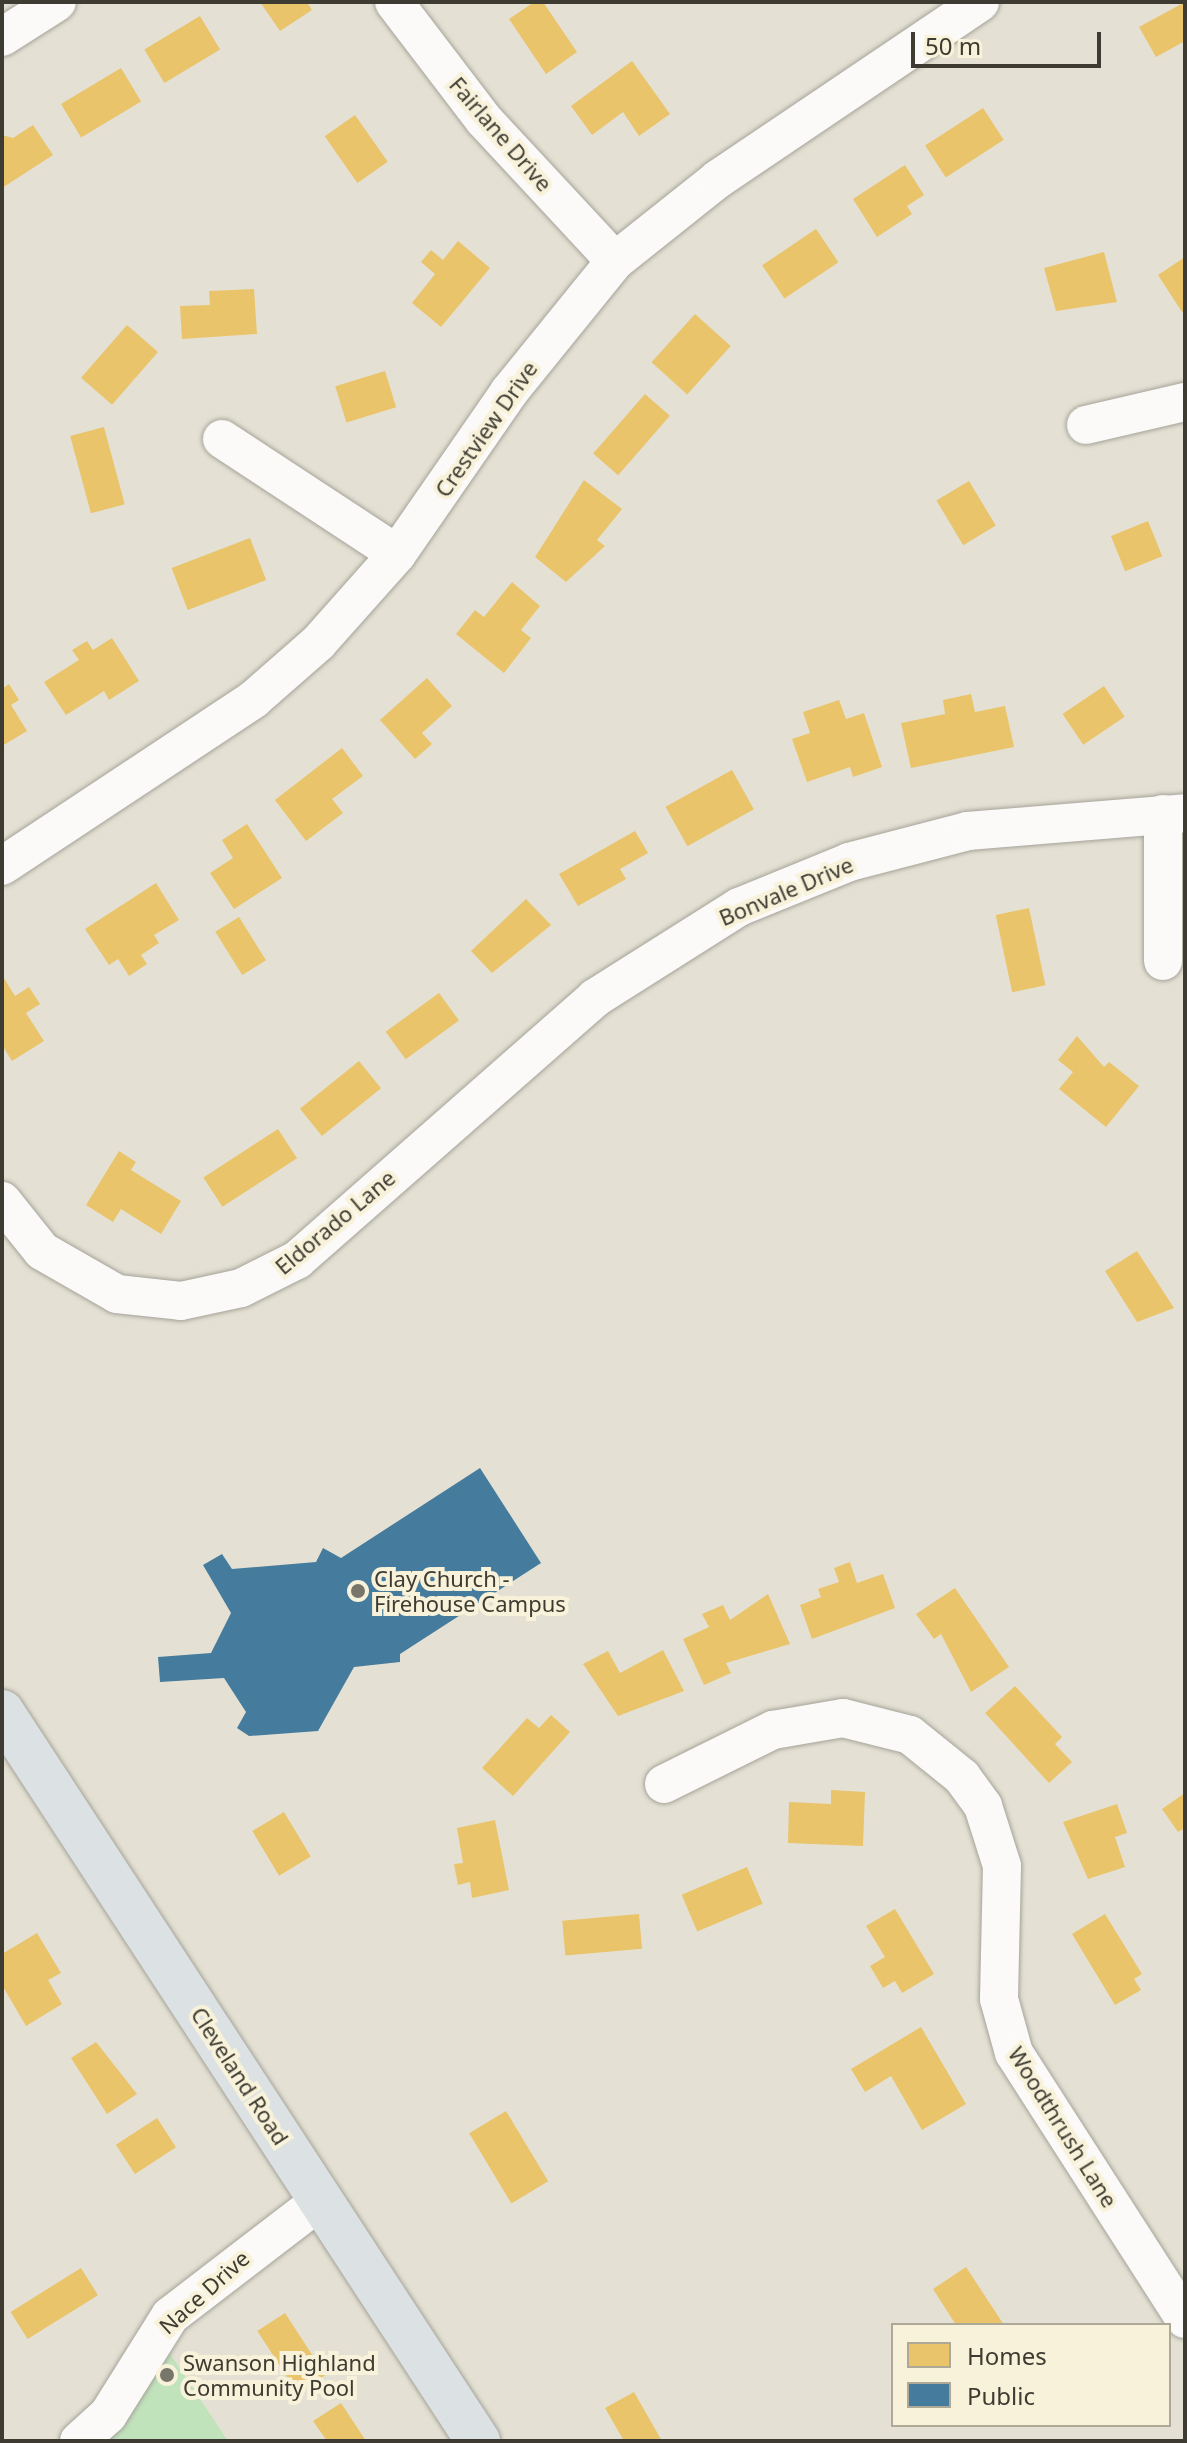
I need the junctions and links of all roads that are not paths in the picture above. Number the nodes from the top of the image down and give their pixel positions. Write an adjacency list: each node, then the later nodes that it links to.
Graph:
1 (57, 2): 4 (street)
2 (394, 2): 5 (street, Fairlane Drive)
3 (980, 2): 5 (street, Crestview Drive)
4 (2, 37)
5 (615, 261): 9 (street, Crestview Drive)
6 (1185, 402): 7 (street)
7 (1086, 425)
8 (222, 439): 9 (street)
9 (397, 554): 11 (street, Crestview Drive)
10 (1174, 814): 12 (street); 13 (street, Bonvale Drive)
11 (2, 866)
12 (1163, 961)
13 (452, 1122): 14 (street, Eldorado Lane)
14 (2, 1201)
15 (2, 1712): 17 (main road, Cleveland Road)
16 (664, 1784): 18 (street, Woodthrush Lane)
17 (321, 2200): 19 (street, Nace Drive); 20 (main road, Cleveland Road)
18 (1185, 2319)
19 (79, 2441)
20 (478, 2441)

